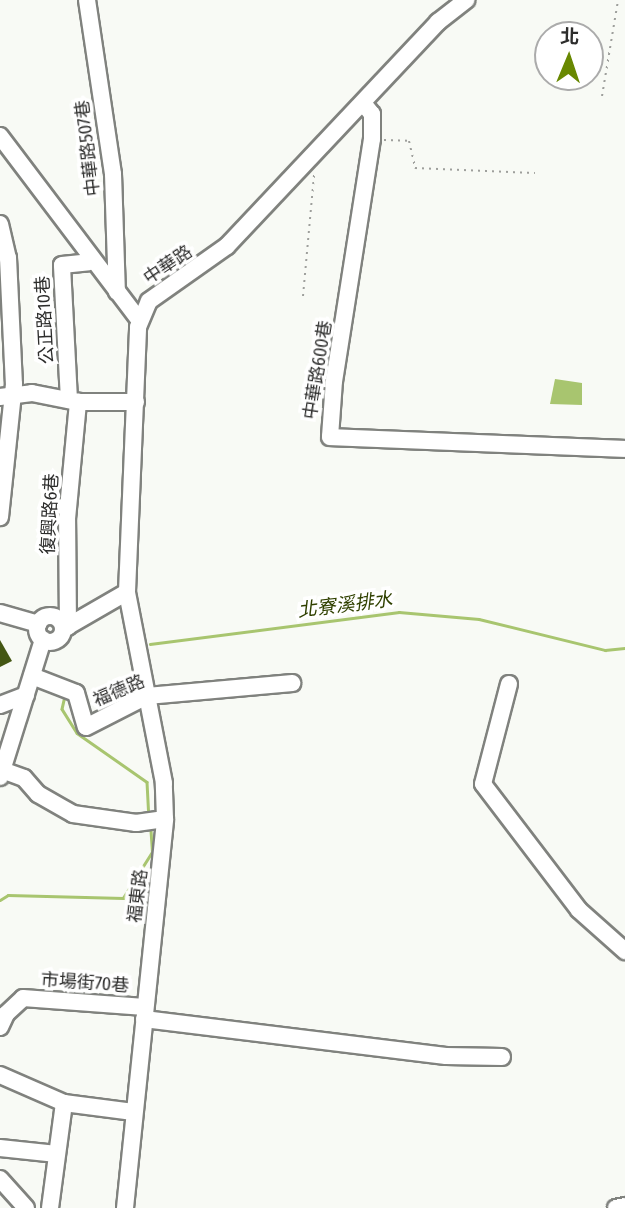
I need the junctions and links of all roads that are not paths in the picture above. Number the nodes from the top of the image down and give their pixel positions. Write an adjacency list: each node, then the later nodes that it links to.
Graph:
1 (87, 0): 8 (street, 中華路507巷)
2 (466, 0): 3 (street, 中華路)
3 (363, 103): 9 (street, 中華路); 13 (street, 中華路600巷)
4 (0, 136): 8 (street)
5 (0, 224): 6 (street)
6 (3, 245): 10 (street)
7 (89, 262): 11 (street, 公正路10巷)
8 (117, 292): 9 (street)
9 (139, 320): 12 (street)
10 (7, 396): 11 (street); 14 (street)
11 (73, 401): 12 (street); 18 (street, 復興路6巷)
12 (136, 402): 15 (street)
13 (625, 449)
14 (0, 517)
15 (127, 592): 18 (street); 24 (street, 福東路)
16 (0, 613): 17 (street)
17 (37, 624): 18 (street); 19 (street)
18 (66, 628): 19 (street)
19 (43, 640): 20 (street)
20 (32, 676): 23 (street); 24 (street, 福德路)
21 (292, 683): 24 (street, 福德路)
22 (509, 684): 28 (street)
23 (26, 695): 25 (street); 26 (street)
24 (147, 696): 27 (street, 福東路)
25 (0, 705)
26 (1, 774): 27 (street)
27 (155, 821): 29 (street, 福東路)
28 (625, 951)
29 (144, 1013): 30 (street, 市場街70巷); 31 (street, 市場街70巷); 34 (street, 福東路)
30 (0, 1027)
31 (502, 1057)
32 (0, 1075): 33 (street)
33 (64, 1103): 34 (street); 36 (street)
34 (133, 1112): 41 (street, 福東路)
35 (0, 1148): 36 (street)
36 (57, 1154): 40 (street)
37 (0, 1179): 39 (street)
38 (625, 1206): 42 (street)
39 (26, 1208)
40 (50, 1208)
41 (125, 1208)
42 (616, 1208)

